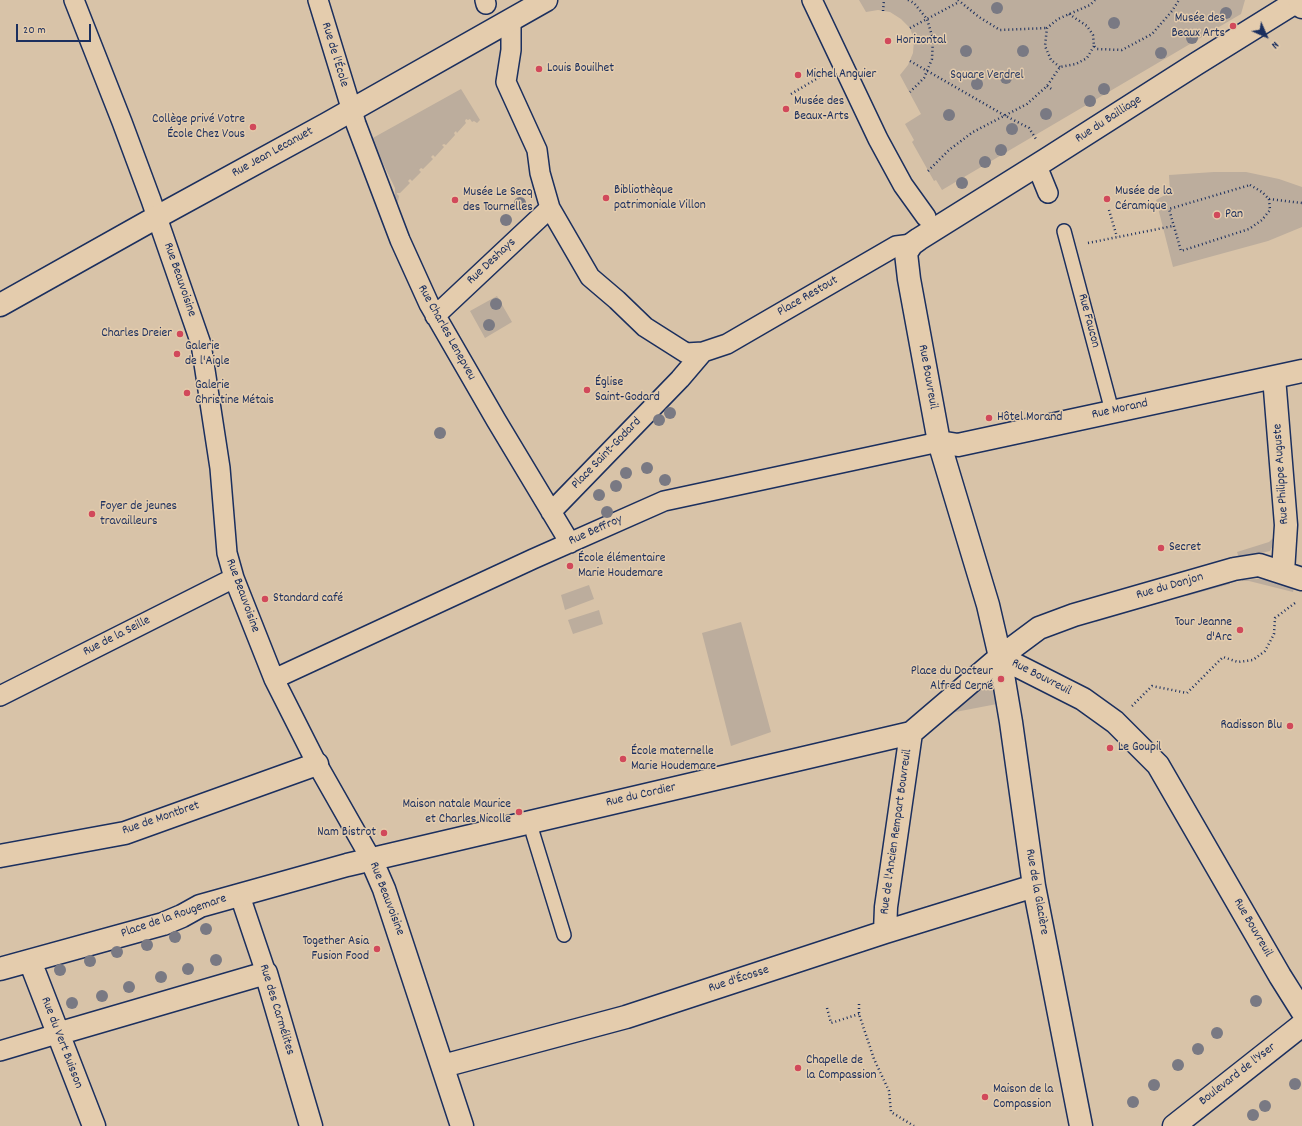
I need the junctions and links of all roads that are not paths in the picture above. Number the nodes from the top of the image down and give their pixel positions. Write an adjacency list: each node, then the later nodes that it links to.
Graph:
1 (74, 0): 12 (street, Rue Beauvoisine)
2 (318, 0): 8 (street, Rue de l'École)
3 (546, 0): 7 (street, Rue Jean Lecanuet)
4 (812, 0): 13 (street)
5 (1299, 0): 6 (street); 9 (street, Rue du Bailliage)
6 (1302, 7)
7 (514, 12): 8 (street, Rue Jean Lecanuet); 11 (street)
8 (351, 109): 12 (street, Rue Jean Lecanuet); 17 (street, Rue Charles Lenepveu)
9 (1042, 163): 10 (street); 15 (street, Rue du Bailliage)
10 (1048, 193)
11 (550, 208): 17 (street, Rue Deshays); 18 (street)
12 (157, 217): 16 (street, Rue Jean Lecanuet); 26 (street, Rue Beauvoisine)
13 (926, 217)
14 (1064, 231): 21 (lane, Rue Faucon)
15 (915, 241): 18 (street, Place Restout); 22 (street, Rue Bouvreuil)
16 (0, 305)
17 (435, 316): 23 (street, Rue Charles Lenepveu)
18 (695, 352): 23 (street, Place Saint-Godard)
19 (1302, 371): 20 (street, Rue Morand)
20 (1274, 377): 21 (street, Rue Morand); 25 (street, Rue Philippe Auguste)
21 (1112, 412): 22 (street, Rue Morand)
22 (939, 442): 24 (street, Rue Beffroy); 27 (street, Rue Bouvreuil)
23 (551, 512): 24 (street, Rue Charles Lenepveu)
24 (570, 542): 28 (street, Rue Beffroy)
25 (1292, 575): 27 (street, Rue du Donjon)
26 (234, 578): 28 (street, Rue Beauvoisine); 29 (street, Rue de la Seille)
27 (1000, 656): 30 (street); 35 (street, Rue de la Glacière); 42 (street, Rue Bouvreuil)
28 (270, 671): 31 (street, Rue Beauvoisine)
29 (0, 696)
30 (911, 733): 32 (street, Rue du Cordier); 37 (street, Rue de l'Ancien Rempart Bouvreuil)
31 (317, 764): 33 (street, Rue de Montbret); 34 (street, Rue Beauvoisine)
32 (531, 823): 34 (street, Rue du Cordier); 38 (lane)
33 (0, 856)
34 (372, 859): 36 (street, Place de la Rougemare); 46 (street, Rue Beauvoisine)
35 (1034, 886): 37 (street, Rue d'Écosse); 50 (street, Rue de la Glacière)
36 (240, 896): 39 (street, Place de la Rougemare); 41 (street, Rue des Carmélites)
37 (885, 932): 46 (street, Rue d'Écosse)
38 (564, 935)
39 (30, 961): 40 (street, Place de la Rougemare); 44 (street, Rue du Vert Buisson)
40 (0, 969)
41 (266, 973): 44 (street); 48 (street, Rue des Carmélites)
42 (1302, 1011)
43 (1302, 1025): 51 (street, Boulevard de l'Yser)
44 (57, 1034): 45 (street); 47 (street, Rue du Vert Buisson)
45 (0, 1051)
46 (443, 1066): 49 (street, Rue Beauvoisine)
47 (94, 1126)
48 (311, 1126)
49 (462, 1126)
50 (1080, 1126)
51 (1174, 1126)

